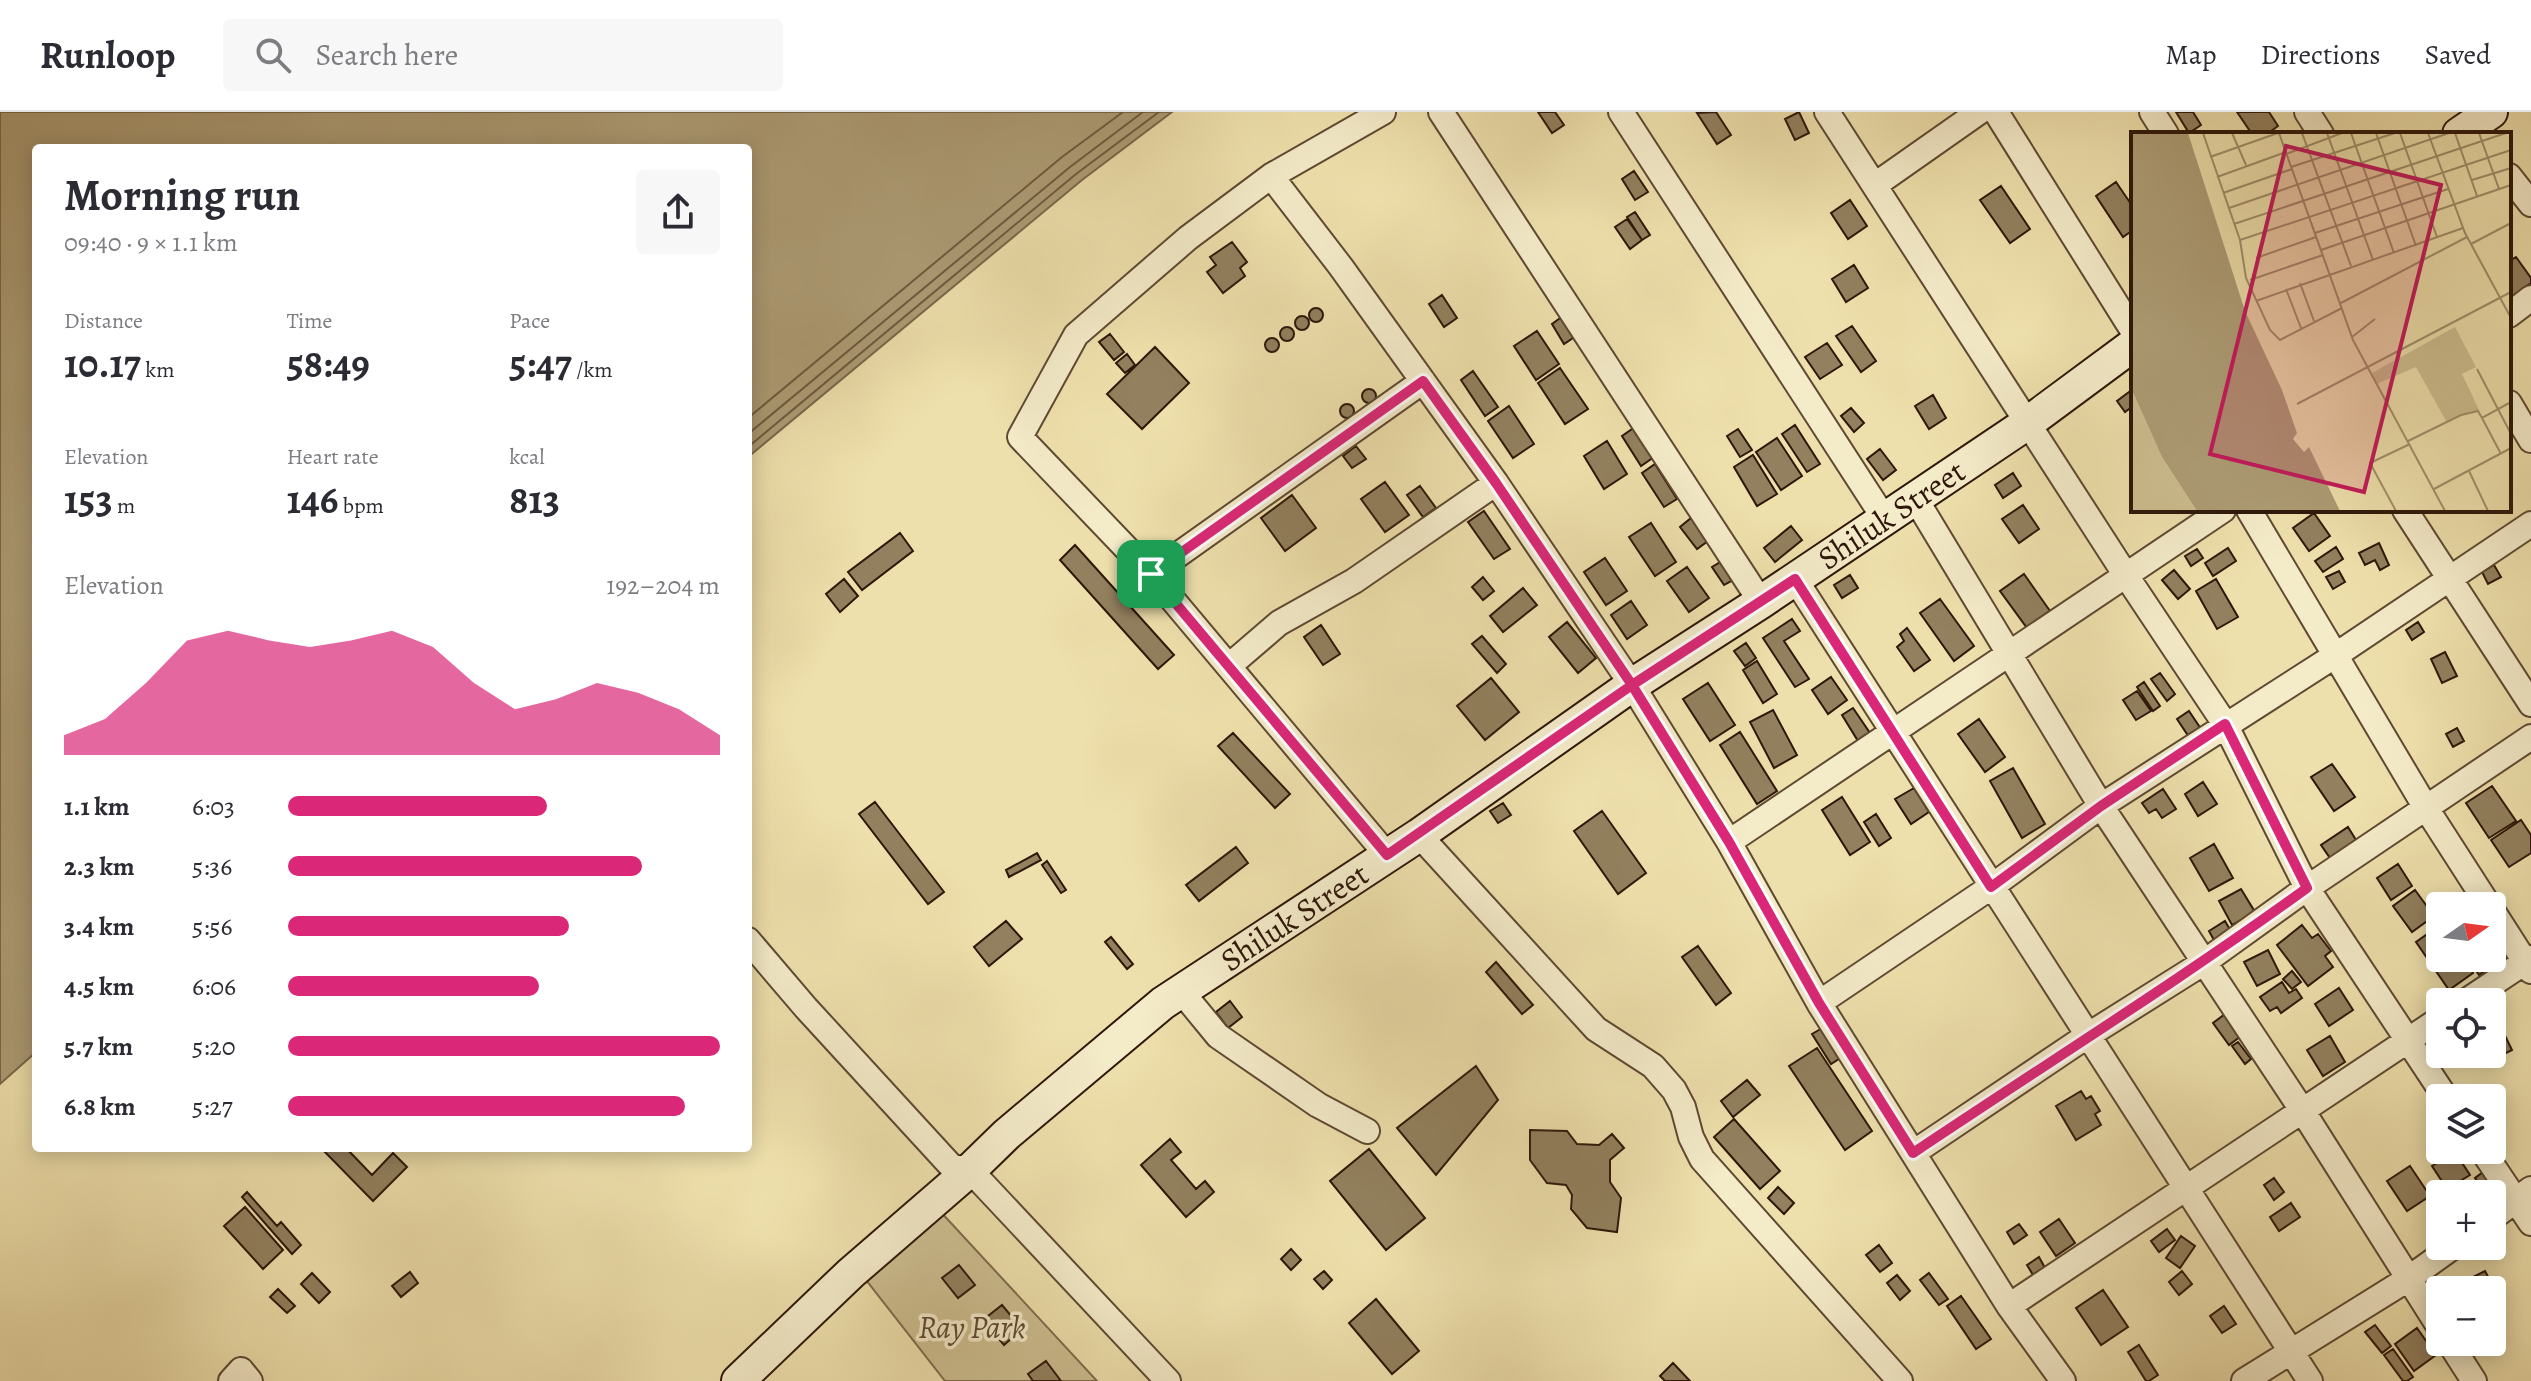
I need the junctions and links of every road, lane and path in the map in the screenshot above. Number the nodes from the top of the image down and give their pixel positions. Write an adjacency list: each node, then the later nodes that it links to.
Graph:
1 (1383, 112): 11 (street)
2 (1441, 112): 34 (street)
3 (1621, 112): 28 (street)
4 (1827, 112): 13 (street)
5 (1979, 112): 13 (street)
6 (1996, 112): 17 (street)
7 (2152, 112): 9 (street)
8 (2307, 112): 10 (street)
9 (2165, 132)
10 (2320, 132)
11 (1271, 176): 19 (street); 30 (street)
12 (2511, 179): 14 (street)
13 (1875, 185): 21 (street)
14 (2531, 204)
15 (2531, 298): 16 (street)
16 (2511, 313)
17 (2131, 328)
18 (2131, 346): 21 (street, Shiluk Street)
19 (1423, 381): 23 (street); 30 (street)
20 (2511, 406): 22 (street)
21 (2029, 422): 24 (street, Shiluk Street); 31 (street)
22 (2531, 440)
23 (1496, 483): 37 (street); 38 (street)
24 (1915, 498): 28 (street, Shiluk Street); 35 (street)
25 (2220, 512): 31 (street)
26 (2250, 512): 36 (street)
27 (2406, 512): 33 (street)
28 (1884, 518): 32 (street, Shiluk Street)
29 (2531, 524): 33 (street)
30 (1151, 574): 37 (street)
31 (2125, 574): 35 (street); 40 (street)
32 (1795, 579): 34 (street, Shiluk Street); 41 (street)
33 (2448, 579): 36 (street); 39 (street)
34 (1761, 602): 38 (street, Shiluk Street)
35 (2010, 652): 41 (street); 43 (street)
36 (2336, 655): 40 (street); 44 (street)
37 (1229, 666): 47 (street)
38 (1632, 685): 45 (street, Shiluk Street); 46 (street)
39 (2531, 704)
40 (2225, 724): 43 (street); 49 (street)
41 (1893, 733): 46 (street); 48 (street)
42 (2531, 737): 44 (street)
43 (2101, 806): 48 (street); 53 (street)
44 (2426, 808): 49 (street); 50 (street)
45 (1419, 835): 47 (street, Shiluk Street); 81 (street)
46 (1729, 842): 57 (street)
47 (1387, 855): 56 (street, Shiluk Street)
48 (1991, 887): 57 (street); 59 (street)
49 (2307, 888): 53 (street); 60 (street)
50 (2481, 892)
51 (2506, 930): 54 (street)
52 (752, 945): 66 (street)
53 (2203, 963): 59 (street); 62 (street)
54 (2529, 963): 55 (street)
55 (2488, 988)
56 (1181, 991): 63 (street); 66 (street, Shiluk Street)
57 (1819, 1003): 64 (street)
58 (2426, 1028): 60 (street)
59 (2087, 1036): 64 (street); 67 (street)
60 (2407, 1041): 61 (street); 62 (street)
61 (2436, 1084)
62 (2302, 1110): 67 (street); 72 (street)
63 (1367, 1131)
64 (1913, 1153): 73 (street)
65 (2495, 1164): 68 (street)
66 (970, 1170): 79 (street, Shiluk Street); 80 (street)
67 (2185, 1189): 73 (street); 75 (street)
68 (2524, 1194): 69 (street); 70 (street)
69 (2506, 1208)
70 (2531, 1223)
71 (2434, 1260): 72 (street)
72 (2408, 1279): 74 (street); 75 (street)
73 (2009, 1306): 82 (street)
74 (2426, 1307)
75 (2291, 1353): 83 (street); 84 (street)
76 (2458, 1356): 85 (street)
77 (231, 1381): 78 (street)
78 (250, 1381)
79 (738, 1381)
80 (1168, 1381)
81 (1900, 1381)
82 (2063, 1381)
83 (2244, 1381)
84 (2310, 1381)
85 (2474, 1381)

